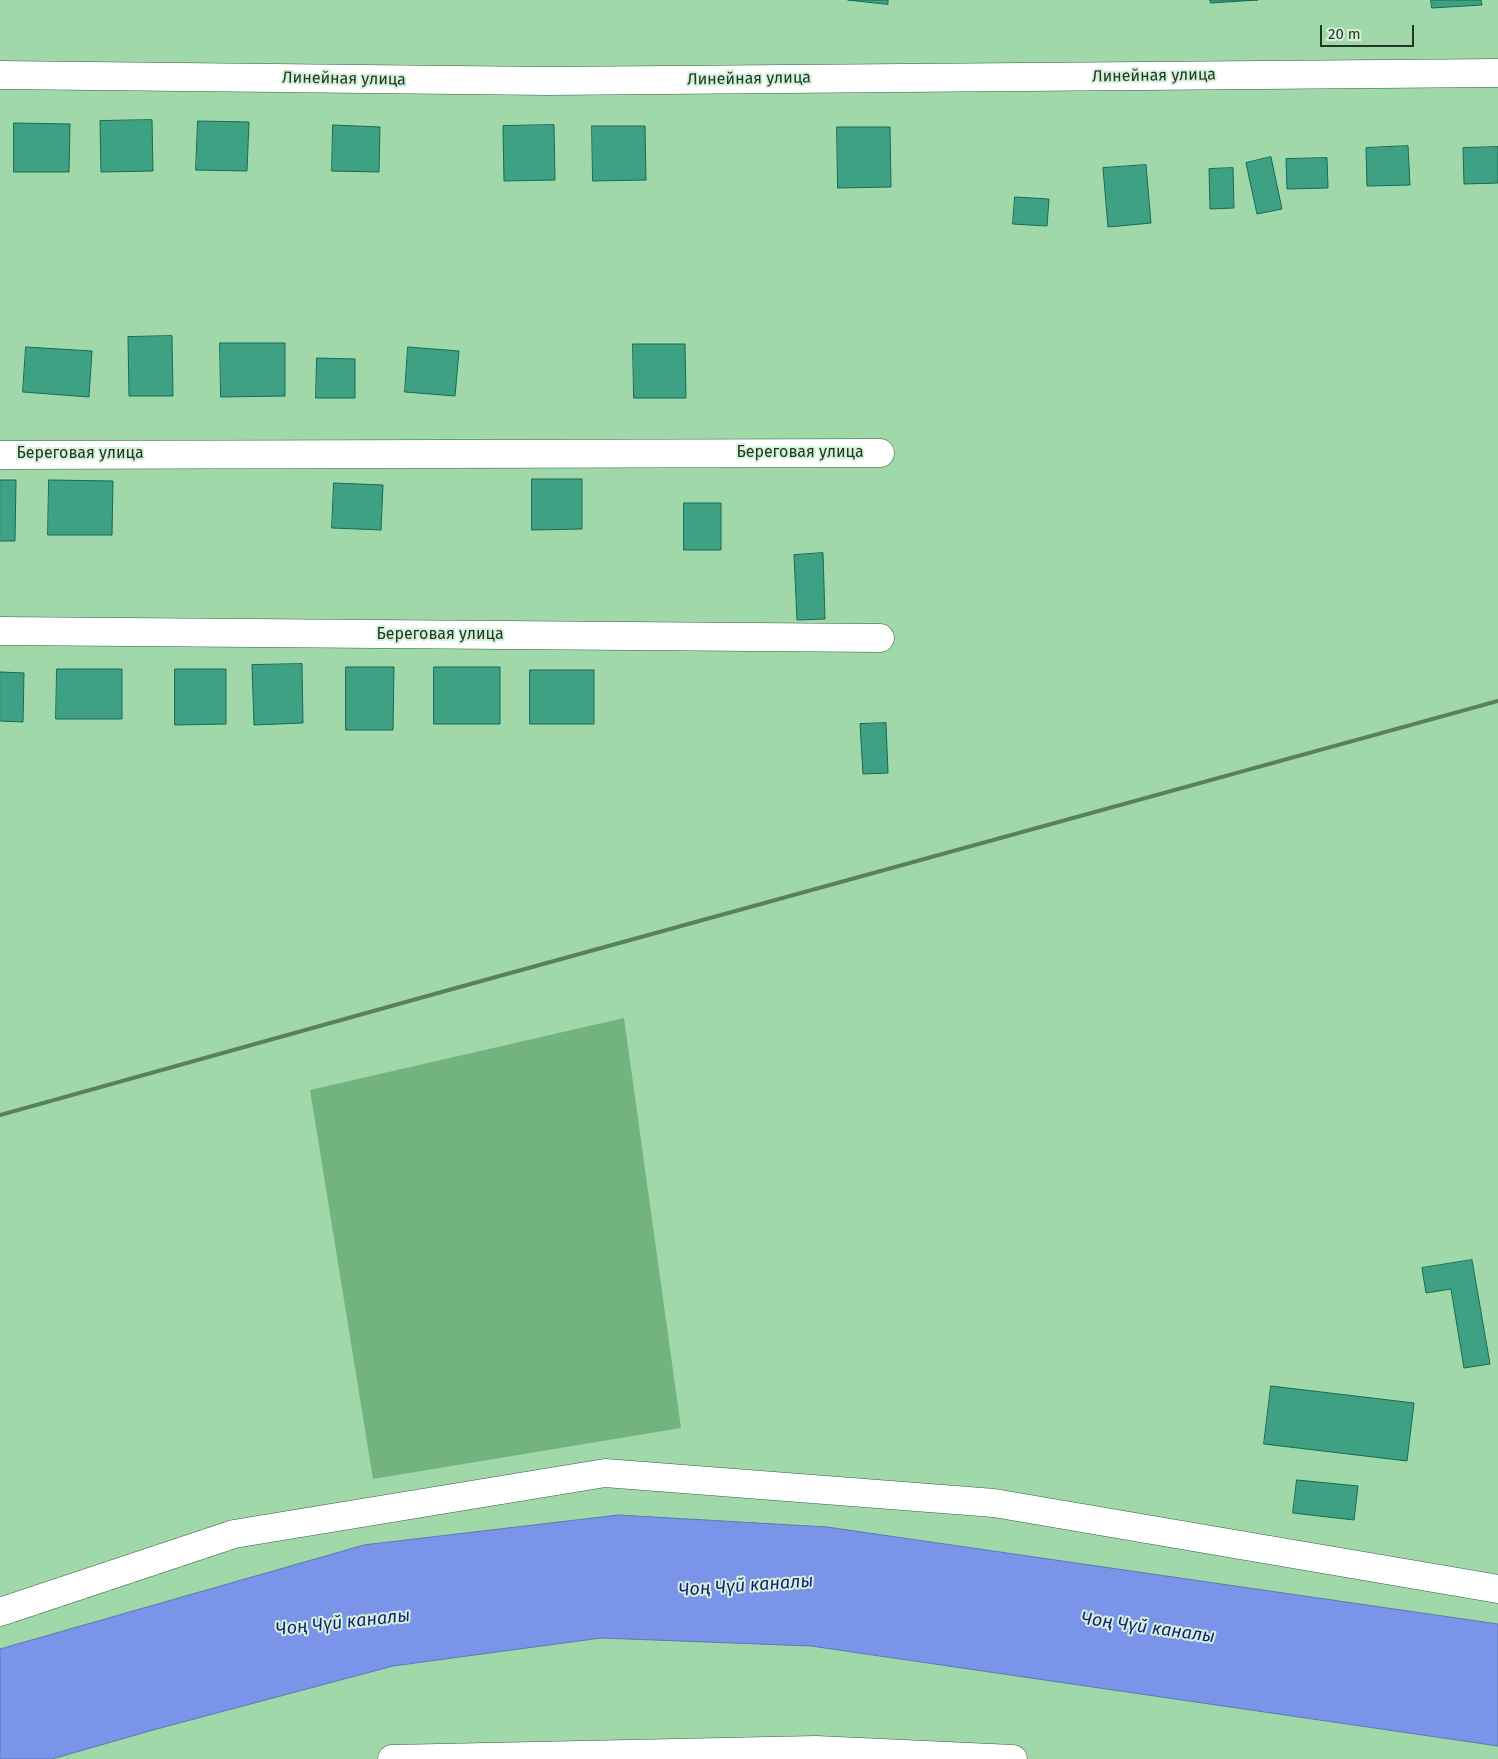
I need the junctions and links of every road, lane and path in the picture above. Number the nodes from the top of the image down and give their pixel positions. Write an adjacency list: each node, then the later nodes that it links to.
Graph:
1 (1498, 73): 2 (street, Линейная улица)
2 (0, 75)
3 (880, 453): 4 (street, Береговая улица)
4 (0, 454)
5 (0, 631): 6 (street, Береговая улица)
6 (880, 638)
7 (1498, 1589): 8 (street)
8 (0, 1612)
9 (392, 1759): 10 (street)
10 (1013, 1759)

